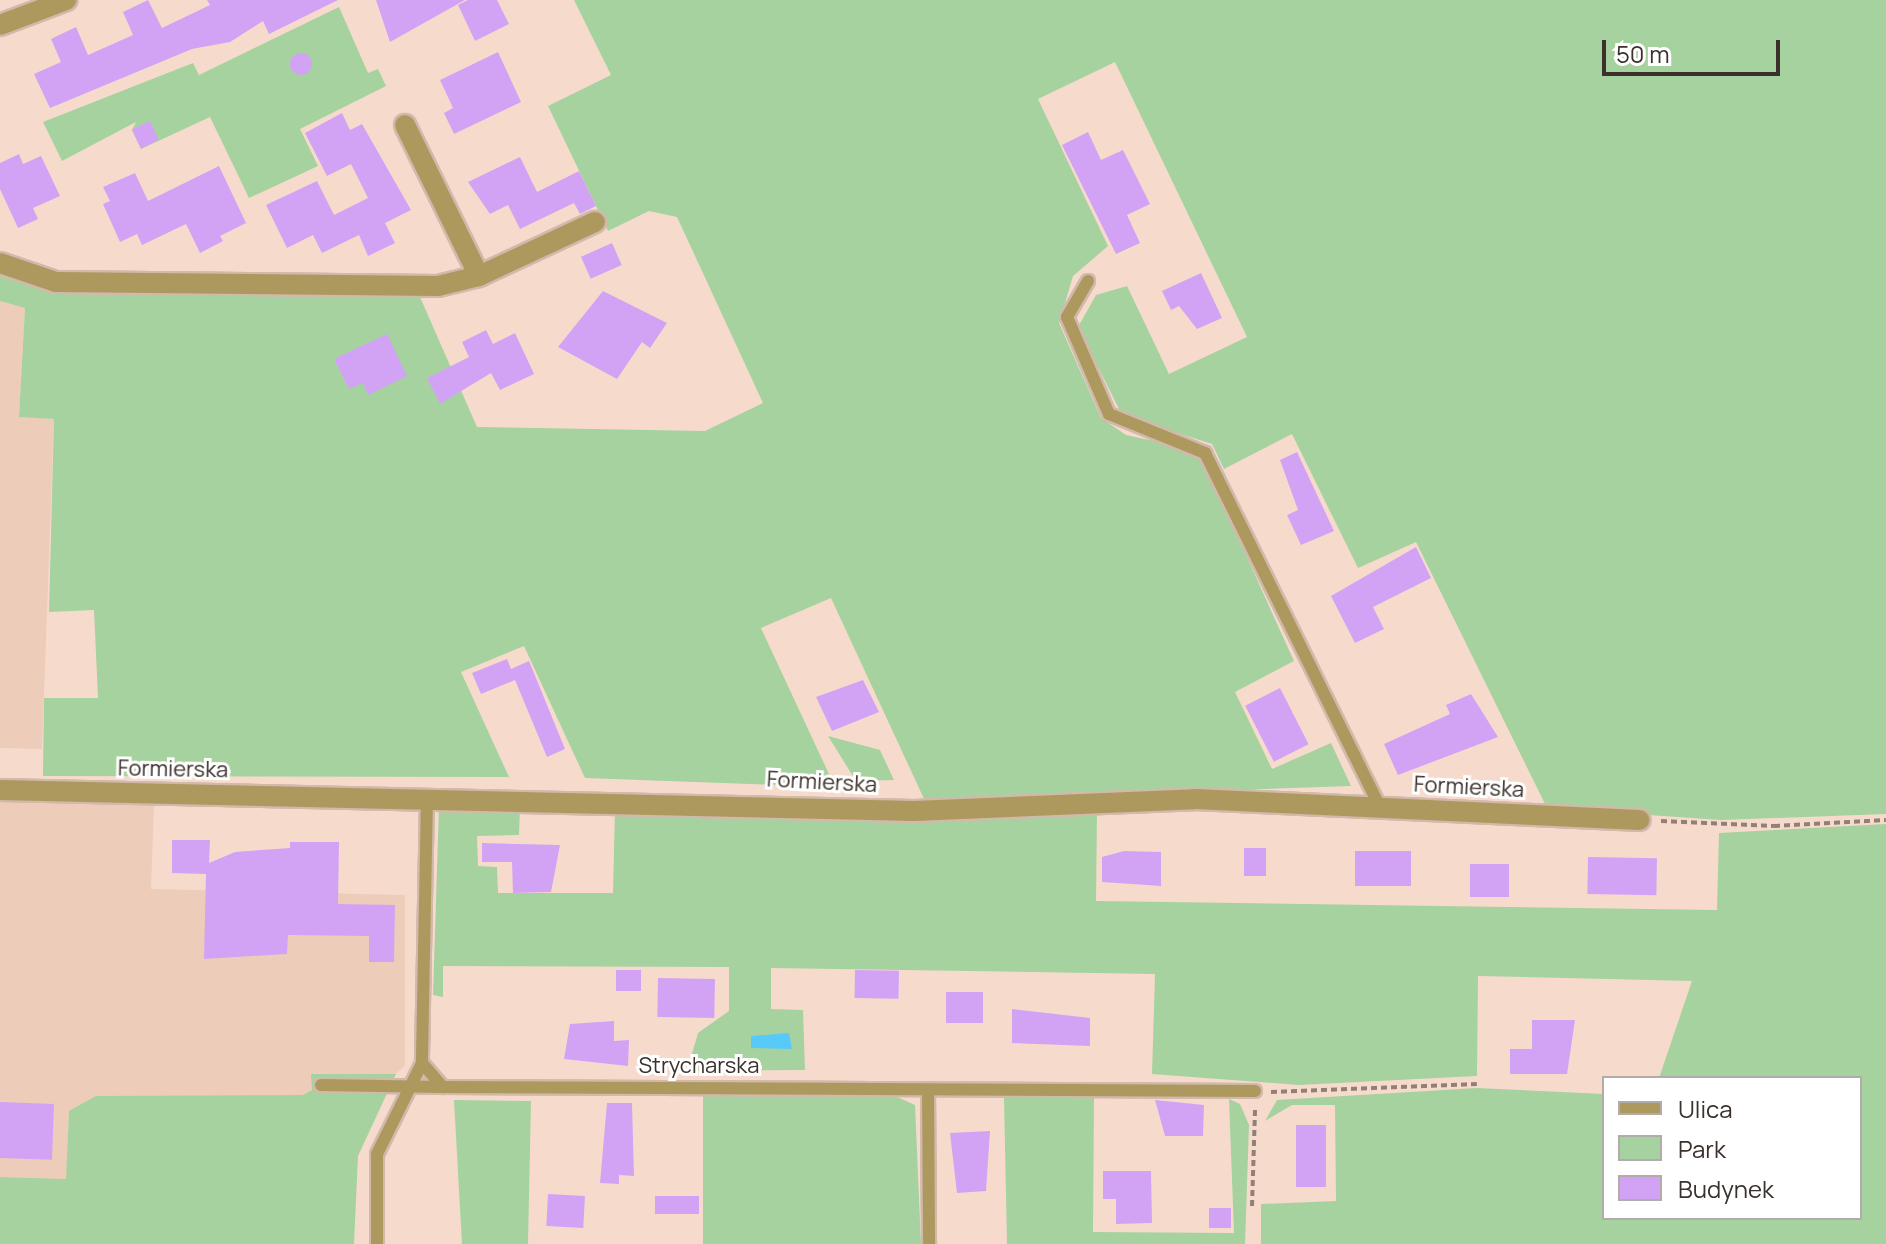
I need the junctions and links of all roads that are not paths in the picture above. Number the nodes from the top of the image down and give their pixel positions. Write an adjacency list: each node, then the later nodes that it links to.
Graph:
1 (66, 0): 2 (street)
2 (0, 25)
3 (405, 125): 6 (street)
4 (595, 222): 6 (street)
5 (0, 263): 6 (street)
6 (479, 276)
7 (1088, 281): 10 (lane)
8 (0, 790): 9 (street, Formierska)
9 (427, 797): 10 (street, Formierska); 12 (lane)
10 (1380, 807): 11 (street, Formierska)
11 (1640, 820)
12 (422, 1063): 14 (lane); 15 (lane)
13 (321, 1085): 14 (lane, Strycharska)
14 (410, 1086): 15 (lane, Strycharska); 18 (lane)
15 (443, 1087): 16 (lane, Strycharska)
16 (928, 1091): 17 (lane, Strycharska); 19 (lane)
17 (1255, 1091)
18 (377, 1244)
19 (929, 1244)

